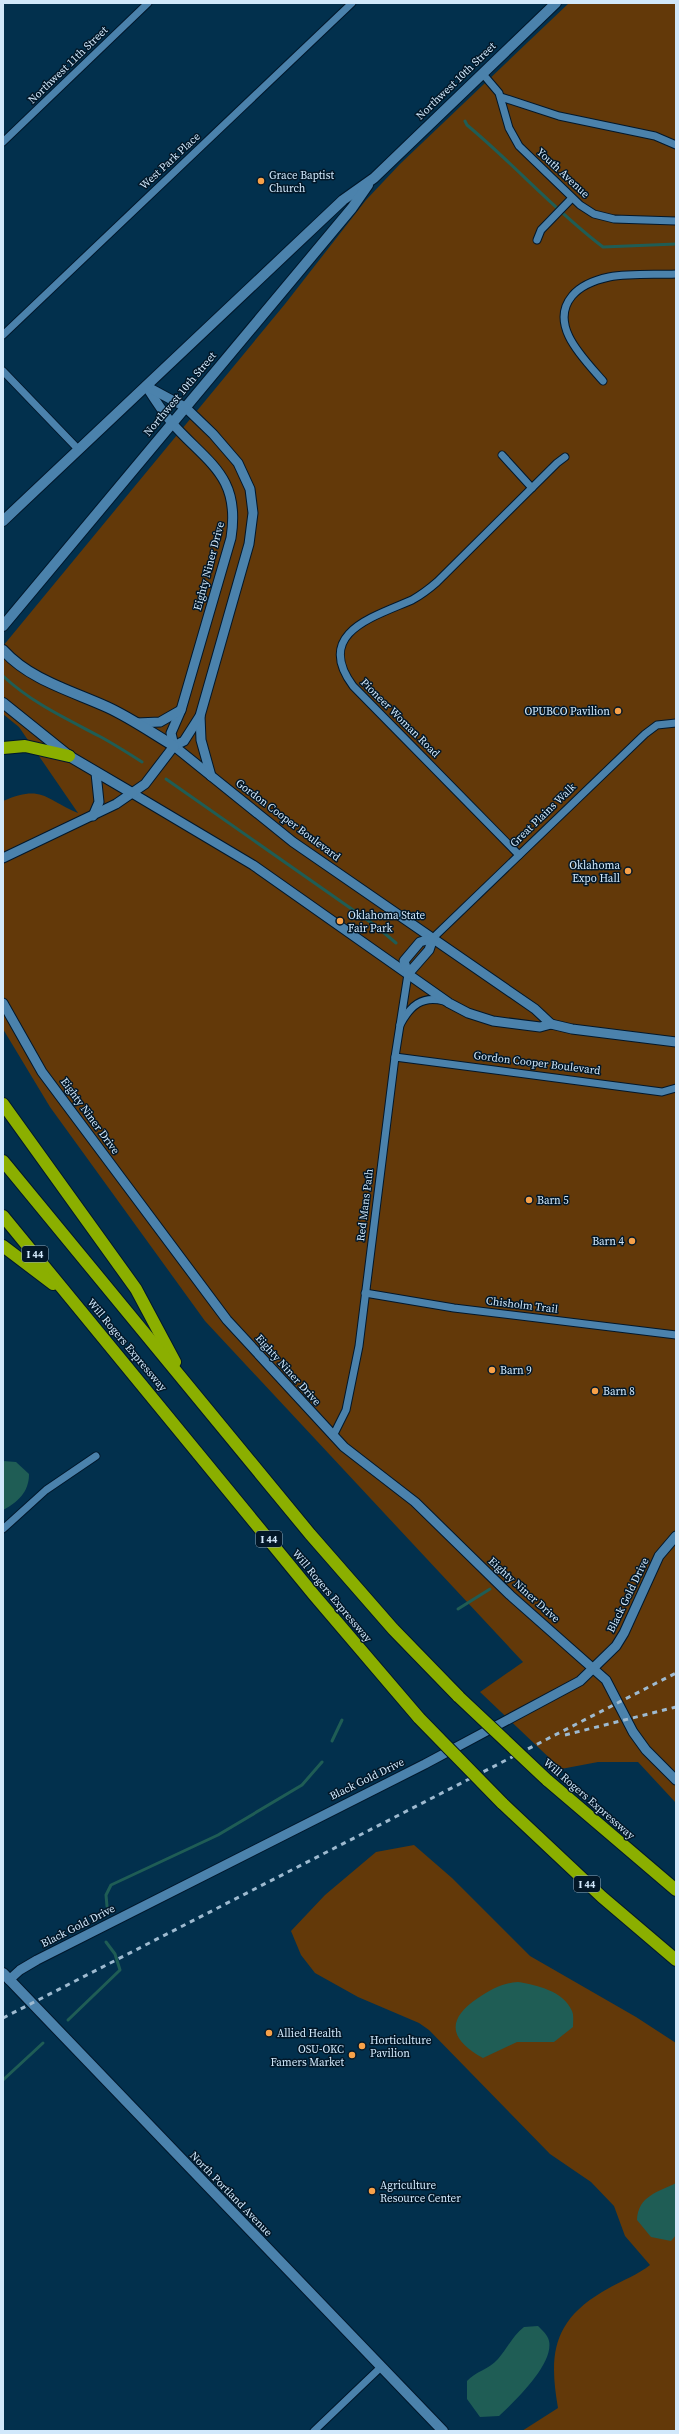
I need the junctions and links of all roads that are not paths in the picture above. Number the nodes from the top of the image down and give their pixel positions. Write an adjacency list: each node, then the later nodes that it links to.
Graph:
1 (148, 3): 6 (street, Northwest 11th Street)
2 (352, 3): 13 (street, West Park Place)
3 (556, 3): 4 (main road, Northwest 10th Street)
4 (482, 73): 5 (street, Youth Avenue); 8 (main road, Northwest 10th Street)
5 (501, 97): 7 (street); 9 (street, Youth Avenue)
6 (3, 142)
7 (676, 145)
8 (374, 178): 16 (main road, Northwest 10th Street); 17 (main road, Northwest 10th Street)
9 (572, 198): 10 (street, Youth Avenue); 11 (street)
10 (676, 221)
11 (537, 240)
12 (676, 274): 15 (street)
13 (3, 336)
14 (3, 372): 19 (street)
15 (603, 381)
16 (146, 386): 17 (street); 18 (street, Eighty Niner Drive); 19 (main road, Northwest 10th Street)
17 (185, 407): 18 (main road, Northwest 10th Street); 28 (street)
18 (172, 422): 24 (main road, Northwest 10th Street); 27 (street, Eighty Niner Drive)
19 (78, 449): 23 (main road, Northwest 10th Street)
20 (502, 455): 22 (street)
21 (565, 457): 22 (street, Pioneer Woman Road)
22 (532, 488): 38 (street, Pioneer Woman Road)
23 (3, 521)
24 (6, 622)
25 (3, 650): 30 (main road, Gordon Cooper Boulevard)
26 (3, 703): 33 (main road, Gordon Cooper Boulevard)
27 (181, 710): 30 (street); 31 (street, Eighty Niner Drive)
28 (200, 716): 31 (street); 35 (street)
29 (676, 722): 38 (street, Great Plains Walk)
30 (137, 723): 31 (main road, Gordon Cooper Boulevard)
31 (174, 746): 35 (street, Gordon Cooper Boulevard); 36 (street)
32 (3, 748): 33 (highway)
33 (69, 756): 34 (main road, Gordon Cooper Boulevard)
34 (96, 773): 36 (main road, Gordon Cooper Boulevard); 37 (street)
35 (211, 776): 40 (street, Gordon Cooper Boulevard)
36 (132, 793): 37 (street); 41 (street, Gordon Cooper Boulevard)
37 (93, 816): 39 (street)
38 (519, 855): 40 (street, Great Plains Walk)
39 (3, 858)
40 (433, 938): 41 (street, Great Plains Walk); 44 (street, Gordon Cooper Boulevard)
41 (408, 974): 43 (street, Gordon Cooper Boulevard); 45 (street, Red Mans Path)
42 (3, 1003): 58 (street, Eighty Niner Drive)
43 (449, 1003): 44 (street, Gordon Cooper Boulevard); 45 (street)
44 (552, 1024): 46 (street, Gordon Cooper Boulevard)
45 (398, 1028): 47 (street, Red Mans Path)
46 (676, 1042)
47 (395, 1057): 48 (street, Gordon Cooper Boulevard); 55 (street, Red Mans Path)
48 (676, 1088)
49 (3, 1099): 50 (highway)
50 (6, 1108): 57 (highway)
51 (3, 1161): 57 (highway, Will Rogers Expressway)
52 (3, 1216): 54 (highway, Will Rogers Expressway / I 44)
53 (3, 1246): 54 (highway)
54 (67, 1293): 65 (highway, Will Rogers Expressway / I 44, bridge)
55 (365, 1293): 56 (street, Chisholm Trail); 58 (street, Red Mans Path)
56 (676, 1335)
57 (189, 1387): 64 (highway, Will Rogers Expressway, bridge)
58 (333, 1436): 62 (street, Eighty Niner Drive)
59 (96, 1456): 60 (street)
60 (3, 1529)
61 (676, 1536): 62 (street, Black Gold Drive)
62 (594, 1669): 63 (street, Eighty Niner Drive); 66 (street, Black Gold Drive)
63 (676, 1780)
64 (676, 1890)
65 (676, 1960)
66 (6, 1976): 67 (main road, North Portland Avenue)
67 (381, 2367): 68 (street); 69 (main road, North Portland Avenue)
68 (314, 2431)
69 (443, 2431)

